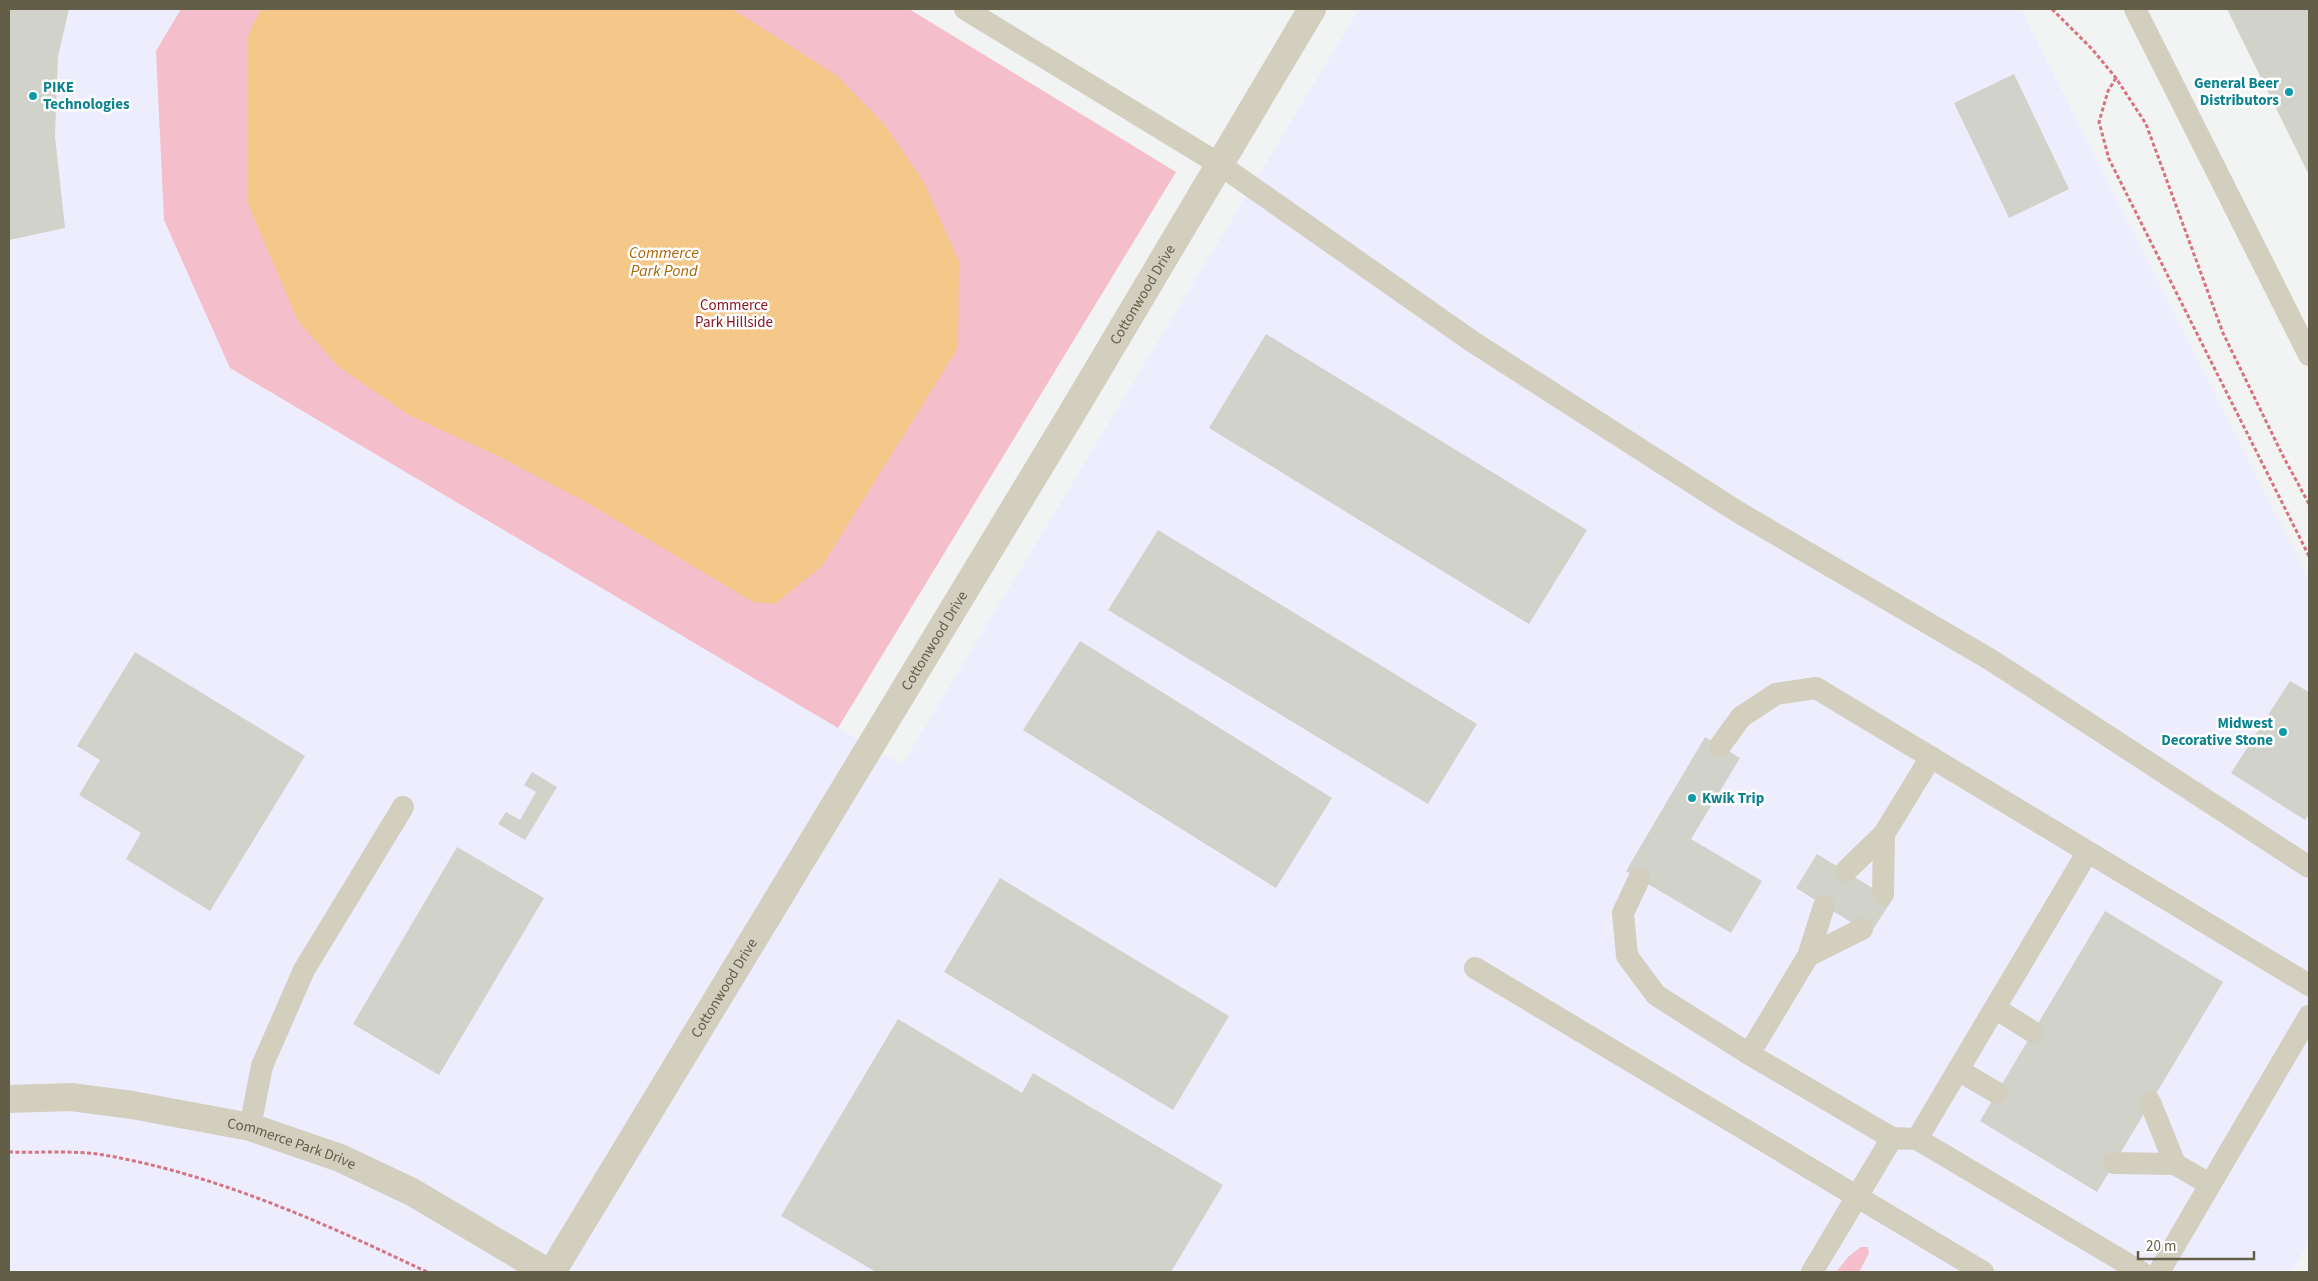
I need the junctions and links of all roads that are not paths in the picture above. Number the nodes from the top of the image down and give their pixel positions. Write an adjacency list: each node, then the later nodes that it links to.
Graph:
1 (965, 9): 4 (lane)
2 (1312, 9): 4 (street, Cottonwood Drive)
3 (2135, 9): 5 (lane)
4 (1219, 164): 11 (lane); 36 (street, Cottonwood Drive)
5 (2309, 355)
6 (1720, 746): 7 (lane)
7 (1931, 756): 9 (lane); 10 (lane)
8 (403, 807): 28 (lane)
9 (1884, 834): 12 (lane); 14 (lane)
10 (2087, 853): 19 (lane); 20 (lane)
11 (2309, 867)
12 (1846, 871)
13 (1639, 879): 23 (lane)
14 (1883, 894)
15 (1824, 906): 17 (lane)
16 (1862, 928): 17 (lane)
17 (1808, 956): 23 (lane)
18 (1475, 968): 34 (lane)
19 (2309, 985)
20 (1995, 1008): 22 (lane); 24 (lane)
21 (2309, 1016): 33 (lane)
22 (2033, 1032)
23 (1749, 1054): 29 (lane)
24 (1958, 1070): 25 (lane); 30 (lane)
25 (1997, 1093)
26 (9, 1099): 28 (street, Commerce Park Drive)
27 (2150, 1102): 32 (lane)
28 (250, 1127): 35 (street, Commerce Park Drive)
29 (1892, 1138): 30 (lane); 34 (lane)
30 (1918, 1139): 39 (lane)
31 (2114, 1163): 32 (lane)
32 (2175, 1164): 33 (lane)
33 (2210, 1184): 40 (lane)
34 (1858, 1196): 37 (lane); 38 (lane)
35 (547, 1272)
36 (552, 1272)
37 (1812, 1272)
38 (1983, 1272)
39 (2141, 1272)
40 (2159, 1272)

